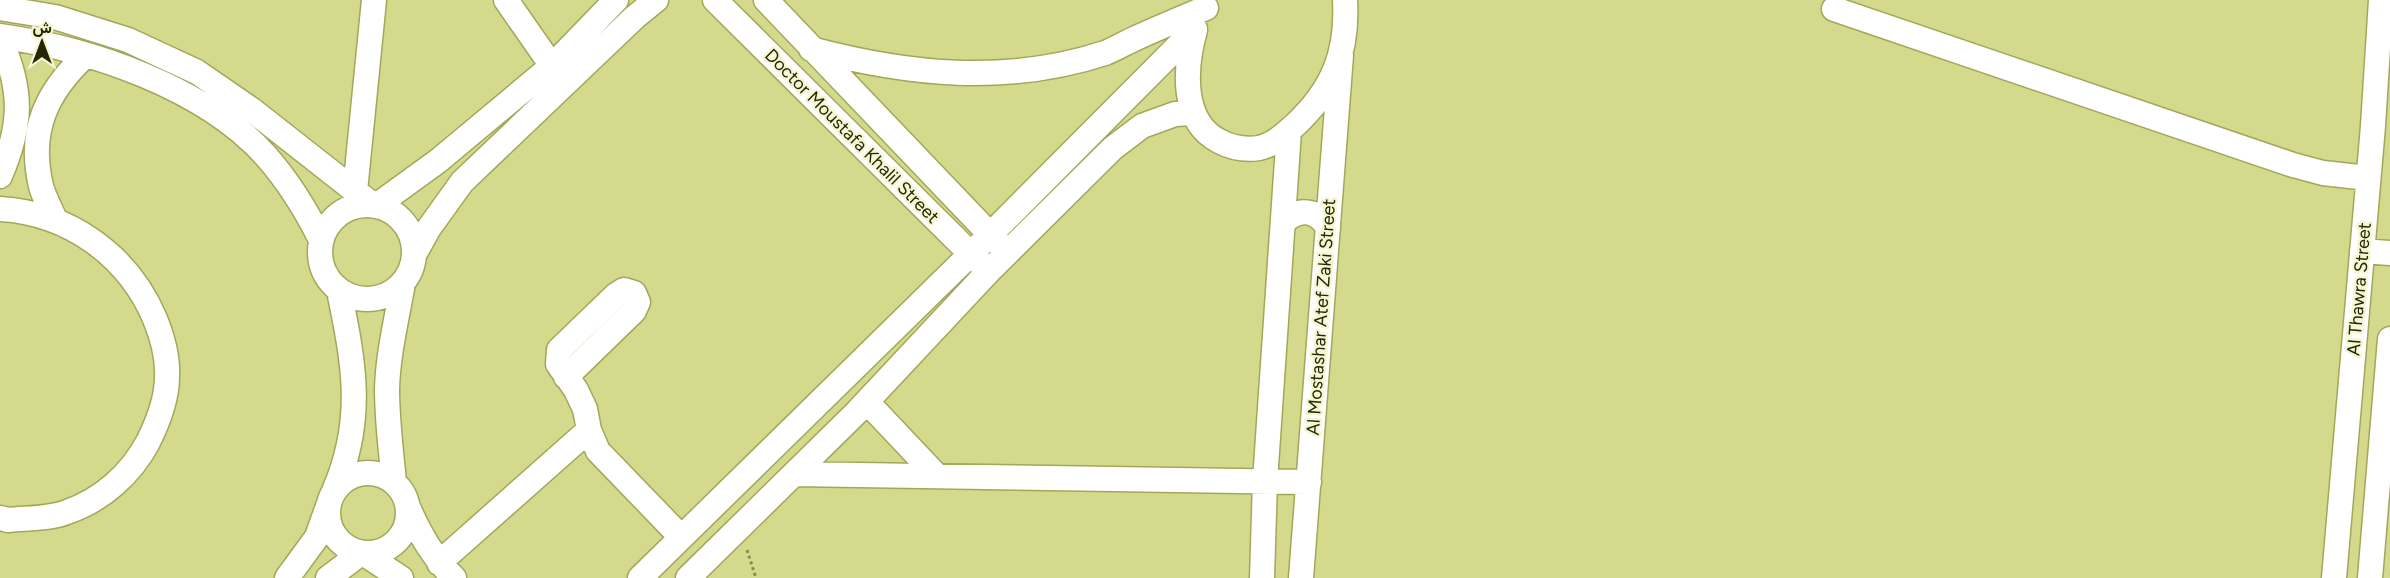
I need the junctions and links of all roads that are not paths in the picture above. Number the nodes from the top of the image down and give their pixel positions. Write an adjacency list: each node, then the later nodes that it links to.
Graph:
1 (374, 0): 25 (street)
2 (506, 0): 16 (street)
3 (615, 0): 16 (street)
4 (656, 0): 34 (street)
5 (715, 0): 36 (street, Doctor Moustafa Khalil Street)
6 (766, 0): 13 (street, Doctor Moustafa Khalil Street)
7 (1345, 0): 15 (street)
8 (2381, 0): 24 (street, Al Thawra Street)
9 (0, 8): 25 (street)
10 (1834, 9): 24 (street)
11 (1204, 12): 13 (street); 17 (street); 18 (street)
12 (0, 37): 14 (street); 19 (street)
13 (812, 49): 30 (street, Doctor Moustafa Khalil Street)
14 (86, 55): 20 (street); 31 (street)
15 (1341, 55): 21 (street); 29 (street, Al Mostashar Atef Zaki Street)
16 (552, 66): 25 (street)
17 (1193, 113): 21 (street); 22 (street)
18 (1110, 116): 22 (street); 30 (street)
19 (15, 128): 20 (street); 23 (street)
20 (39, 131): 27 (street)
21 (1289, 131): 28 (street)
22 (1127, 136): 33 (street)
23 (0, 176)
24 (2368, 178): 32 (street, Al Thawra Street)
25 (368, 201): 31 (street); 34 (street)
26 (0, 209): 27 (street)
27 (56, 220): 54 (street)
28 (1283, 223): 29 (street); 49 (street)
29 (1328, 228): 51 (street, Al Mostashar Atef Zaki Street)
30 (990, 236): 33 (street, Doctor Moustafa Khalil Street); 36 (street)
31 (321, 240): 39 (street)
32 (2362, 251): 35 (street); 41 (street, Al Thawra Street)
33 (1008, 252): 37 (street)
34 (415, 253): 38 (street)
35 (2390, 253)
36 (970, 254): 37 (street, Doctor Moustafa Khalil Street); 44 (street)
37 (989, 271): 45 (street)
38 (403, 283): 39 (street); 50 (street)
39 (339, 291): 52 (street)
40 (2390, 339): 42 (street, Al Thawra Street)
41 (2352, 374): 42 (street); 65 (street, Al Thawra Street)
42 (2389, 374): 66 (street, Al Thawra Street)
43 (566, 377): 46 (street)
44 (833, 389): 45 (street); 55 (street)
45 (862, 407): 47 (street); 48 (street)
46 (589, 430): 55 (street); 57 (street)
47 (794, 474): 48 (street); 62 (street)
48 (936, 475): 49 (street)
49 (1265, 481): 51 (street); 63 (street)
50 (394, 482): 52 (street); 53 (street)
51 (1309, 482): 64 (street, Al Mostashar Atef Zaki Street)
52 (331, 498): 56 (street); 58 (street)
53 (408, 507): 56 (street); 57 (street)
54 (0, 518)
55 (681, 537): 61 (street)
56 (362, 553): 59 (street); 60 (street)
57 (446, 570)
58 (287, 578)
59 (327, 578)
60 (401, 578)
61 (639, 578)
62 (688, 578)
63 (1262, 578)
64 (1301, 578)
65 (2334, 578)
66 (2370, 578)

